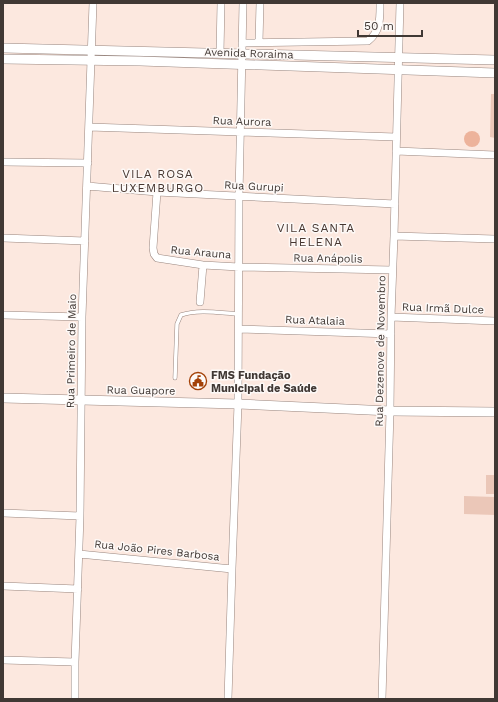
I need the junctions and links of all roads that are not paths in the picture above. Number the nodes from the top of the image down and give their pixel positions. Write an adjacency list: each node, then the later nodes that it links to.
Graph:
1 (93, 3): 10 (street, Rua Primeiro de Maio)
2 (221, 3): 12 (street)
3 (243, 3): 8 (street)
4 (260, 3): 7 (street)
5 (380, 3): 7 (street)
6 (400, 3): 14 (street, Rua Dezenove de Novembro)
7 (259, 42): 8 (street)
8 (242, 43): 13 (street)
9 (3, 48): 10 (street, Avenida Roraima)
10 (91, 50): 11 (street, Avenida Roraima); 17 (street, Rua Primeiro de Maio)
11 (139, 51): 12 (street, Avenida Roraima); 18 (street)
12 (220, 53): 13 (street, Avenida Roraima)
13 (242, 53): 14 (street, Avenida Roraima); 19 (street)
14 (399, 57): 16 (street, Avenida Roraima); 20 (street, Rua Dezenove de Novembro)
15 (3, 59): 17 (street, Avenida Roraima)
16 (495, 60)
17 (91, 61): 18 (street, Avenida Roraima); 22 (street, Rua Primeiro de Maio)
18 (140, 61): 19 (street, Avenida Roraima)
19 (242, 65): 20 (street, Avenida Roraima); 23 (street)
20 (398, 71): 21 (street, Avenida Roraima); 24 (street, Rua Dezenove de Novembro)
21 (495, 73)
22 (88, 127): 23 (street, Rua Aurora); 28 (street, Rua Primeiro de Maio)
23 (241, 132): 24 (street, Rua Aurora); 31 (street)
24 (396, 137): 25 (street, Rua Dezenove de Novembro)
25 (396, 151): 26 (street); 32 (street, Rua Dezenove de Novembro)
26 (495, 155)
27 (3, 162): 28 (street)
28 (88, 163): 29 (street, Rua Primeiro de Maio)
29 (87, 186): 30 (street, Rua Gurupi); 36 (street, Rua Primeiro de Maio)
30 (157, 192): 31 (street, Rua Gurupi); 37 (street, Rua Arauna)
31 (239, 196): 32 (street, Rua Gurupi); 38 (street)
32 (395, 204): 33 (street, Rua Dezenove de Novembro)
33 (394, 236): 35 (street); 39 (street, Rua Dezenove de Novembro)
34 (3, 238): 36 (street)
35 (495, 239)
36 (85, 241): 43 (street, Rua Primeiro de Maio)
37 (203, 265): 38 (street, Rua Arauna); 40 (street)
38 (239, 267): 39 (street, Rua Anápolis); 41 (street)
39 (392, 270): 44 (street, Rua Dezenove de Novembro)
40 (200, 302)
41 (238, 314): 46 (street); 48 (lane)
42 (3, 315): 43 (street)
43 (82, 317): 50 (street, Rua Primeiro de Maio)
44 (391, 317): 45 (street, Rua Irmã Dulce); 47 (street, Rua Dezenove de Novembro)
45 (495, 321)
46 (239, 329): 47 (street, Rua Atalaia); 51 (street)
47 (391, 334): 52 (street, Rua Dezenove de Novembro)
48 (175, 378)
49 (3, 398): 50 (street, Rua Guapore)
50 (81, 400): 51 (street, Rua Guapore); 55 (street, Rua Primeiro de Maio)
51 (238, 404): 52 (street, Rua Guapore); 57 (street)
52 (390, 411): 53 (street, Rua Guapore); 64 (street, Rua Dezenove de Novembro)
53 (495, 412)
54 (3, 513): 55 (street)
55 (80, 516): 56 (street, Rua Primeiro de Maio)
56 (80, 554): 57 (street, Rua João Pires Barbosa); 59 (street, Rua Primeiro de Maio)
57 (232, 569): 63 (street)
58 (3, 586): 59 (street)
59 (78, 589): 61 (street, Rua Primeiro de Maio)
60 (3, 660): 61 (street)
61 (75, 662): 62 (street, Rua Primeiro de Maio)
62 (75, 699)
63 (228, 699)
64 (382, 699)

